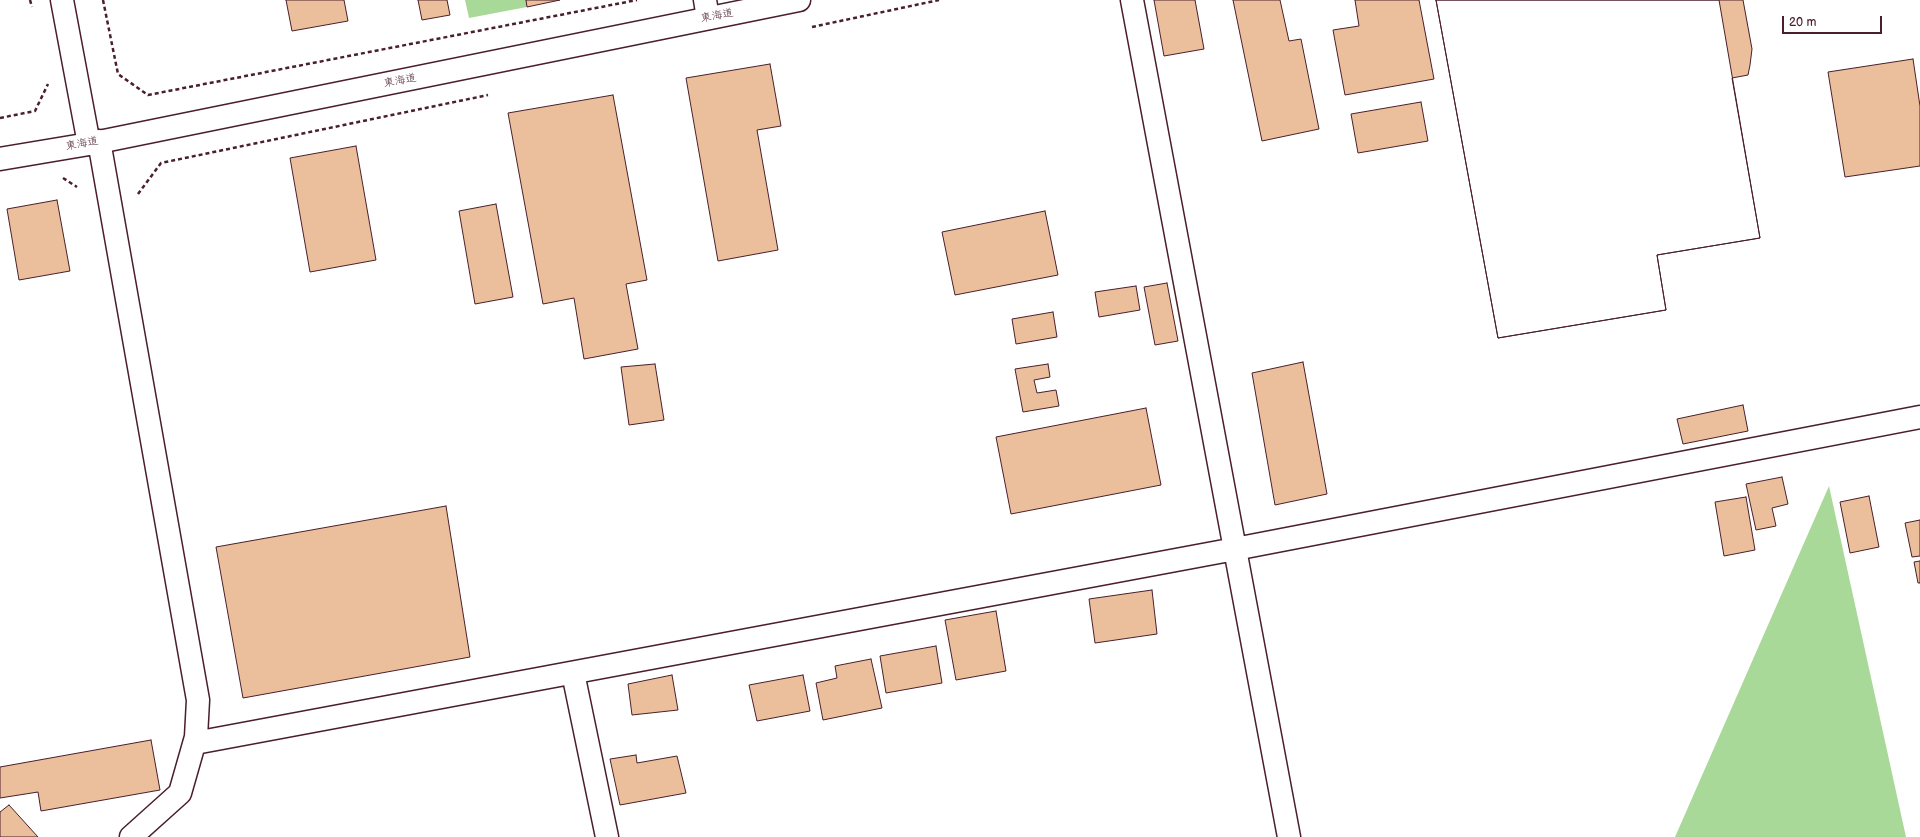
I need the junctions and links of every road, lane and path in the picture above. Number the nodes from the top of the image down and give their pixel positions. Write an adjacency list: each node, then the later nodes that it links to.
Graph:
1 (30, 0): 8 (path)
2 (62, 0): 14 (street)
3 (103, 0): 4 (path)
4 (637, 0)
5 (799, 0): 9 (street, 東海道)
6 (939, 0): 10 (path)
7 (1132, 0): 18 (street)
8 (32, 8)
9 (706, 9): 14 (street, 東海道)
10 (807, 28)
11 (46, 77): 13 (path)
12 (496, 93): 16 (path)
13 (0, 118)
14 (94, 142): 15 (street, 東海道); 20 (street)
15 (0, 158)
16 (136, 198)
17 (1920, 417): 18 (street)
18 (1234, 549): 19 (street); 23 (street)
19 (573, 673): 20 (street); 22 (street)
20 (194, 743): 21 (street)
21 (131, 837)
22 (607, 837)
23 (1289, 837)

